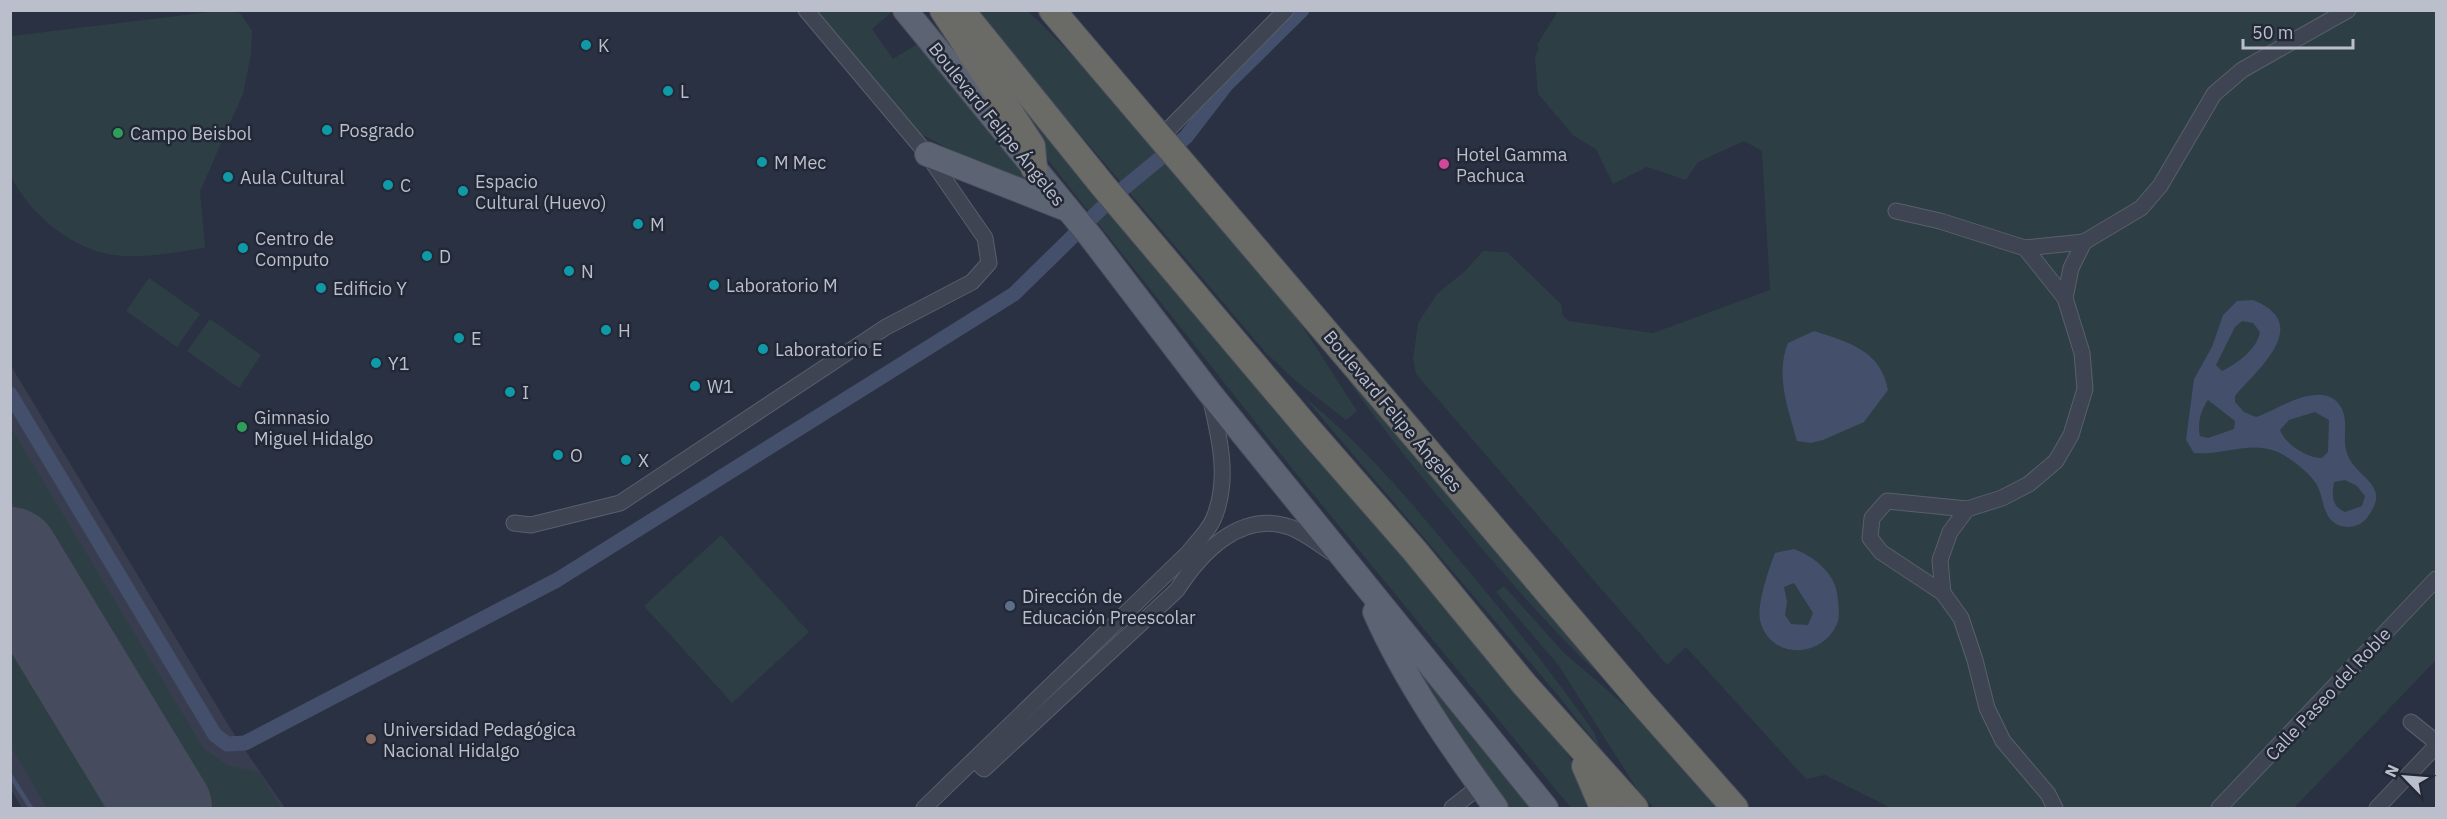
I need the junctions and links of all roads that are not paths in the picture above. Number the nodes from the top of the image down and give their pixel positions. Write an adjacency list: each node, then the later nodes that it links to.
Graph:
1 (806, 10): 9 (street)
2 (905, 10): 10 (main road, Boulevard Felipe Ángeles)
3 (943, 10): 10 (highway)
4 (961, 10): 23 (highway)
5 (1053, 10): 8 (highway, Boulevard Felipe Ángeles)
6 (1286, 10): 8 (street)
7 (2348, 10): 13 (street)
8 (1169, 145): 34 (highway, Boulevard Felipe Ángeles)
9 (927, 154): 11 (main road); 18 (street)
10 (1034, 168): 11 (main road, Boulevard Felipe Ángeles)
11 (1068, 210): 16 (main road, Boulevard Felipe Ángeles)
12 (1896, 211): 14 (street)
13 (2084, 242): 14 (street); 15 (street)
14 (2025, 248): 15 (street)
15 (2065, 298): 17 (street)
16 (1209, 392): 19 (main road, Boulevard Felipe Ángeles); 26 (street)
17 (1967, 509): 22 (street); 22 (street)
18 (514, 523)
19 (1346, 561): 21 (main road, Boulevard Felipe Ángeles); 26 (street)
20 (2436, 579): 36 (street, Calle Paseo del Roble)
21 (1362, 582): 27 (main road); 31 (main road)
22 (1943, 593): 35 (street)
23 (1524, 684): 32 (highway); 33 (highway)
24 (2411, 722): 25 (street)
25 (2436, 744): 37 (street)
26 (979, 765): 28 (street)
27 (1480, 786): 29 (street); 30 (main road)
28 (924, 808)
29 (1452, 808)
30 (1496, 808)
31 (1546, 808)
32 (1603, 808)
33 (1635, 808)
34 (1735, 808)
35 (2055, 808)
36 (2219, 808)
37 (2377, 808)

